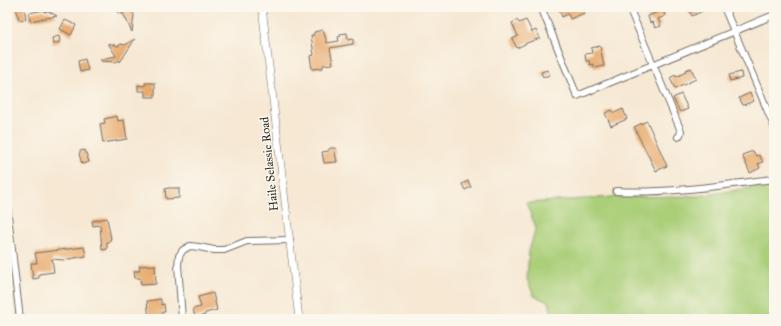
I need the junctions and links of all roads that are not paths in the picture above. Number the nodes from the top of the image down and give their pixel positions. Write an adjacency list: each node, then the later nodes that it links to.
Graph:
1 (262, 7): 13 (street, Haile Selassie Road)
2 (541, 7): 7 (street)
3 (629, 7): 7 (street)
4 (724, 7): 6 (street)
5 (774, 15): 6 (street)
6 (734, 31): 7 (street); 8 (street)
7 (653, 64): 9 (street)
8 (774, 126)
9 (678, 137)
10 (774, 179): 11 (street)
11 (616, 191)
12 (7, 207): 14 (street)
13 (290, 240): 15 (street); 17 (street, Haile Selassie Road)
14 (20, 319)
15 (182, 319)
16 (295, 319): 17 (street)
17 (299, 319)

